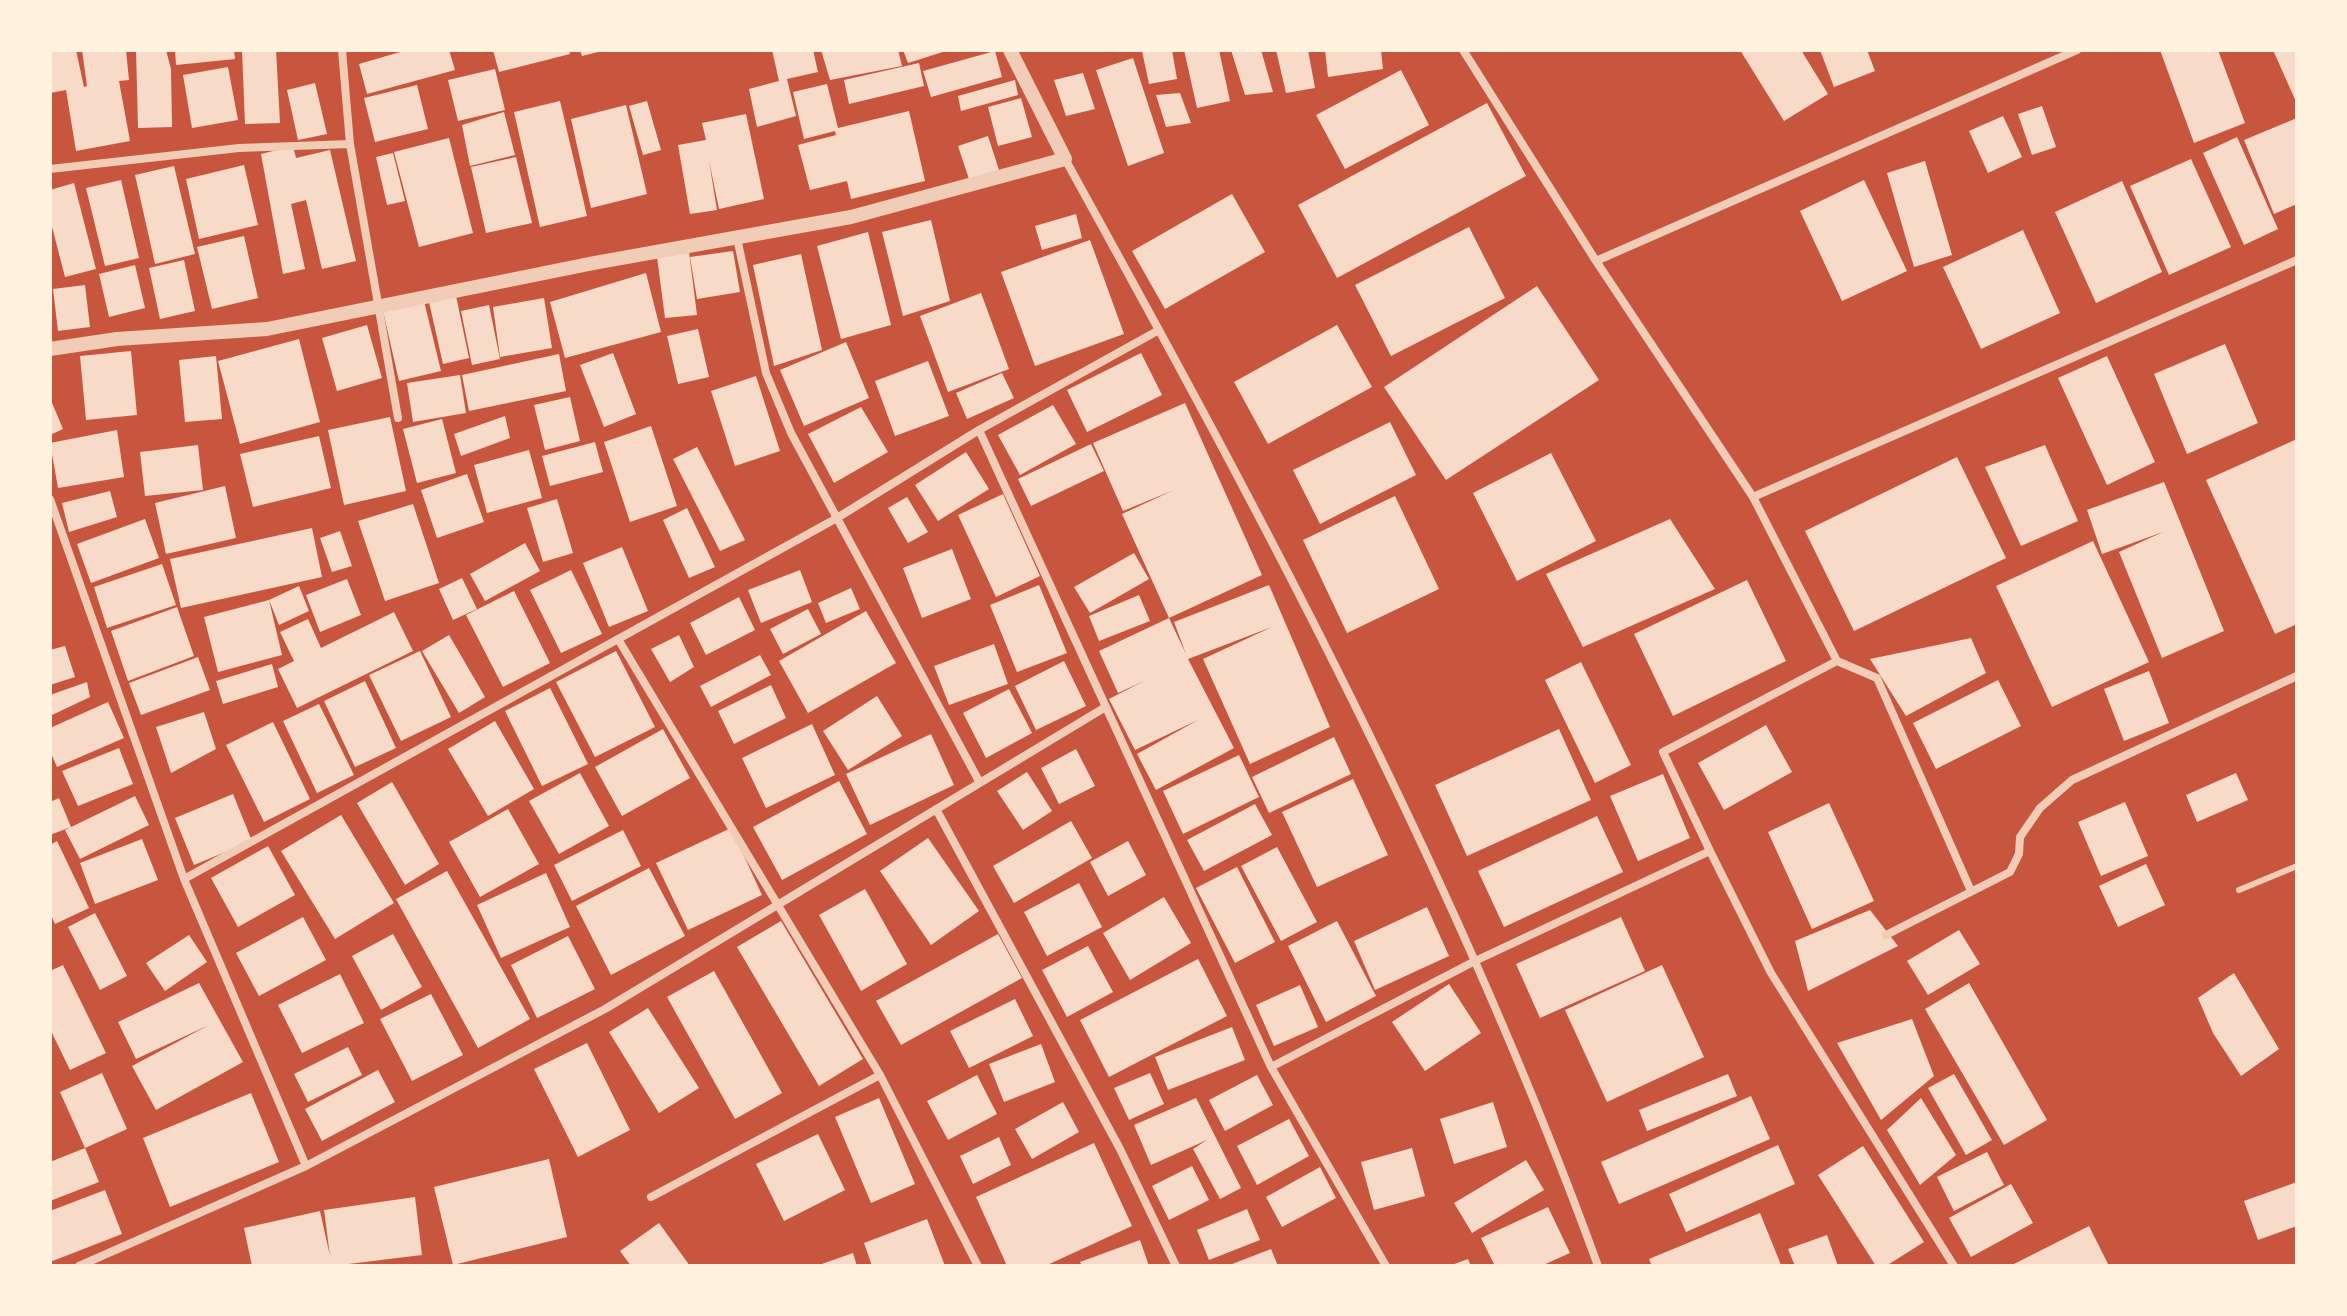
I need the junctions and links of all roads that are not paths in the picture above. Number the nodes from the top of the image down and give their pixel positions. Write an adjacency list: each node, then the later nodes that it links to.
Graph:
1 (342, 50): 5 (street)
2 (1010, 50): 6 (street)
3 (1463, 50): 10 (street)
4 (2077, 50): 10 (street)
5 (350, 144): 7 (street); 11 (street)
6 (1065, 159): 8 (street); 12 (street)
7 (50, 169)
8 (737, 238): 11 (street); 18 (street)
9 (2297, 260): 16 (street)
10 (1596, 261): 16 (street)
11 (380, 307): 13 (street); 14 (street)
12 (1159, 330): 15 (street); 32 (street)
13 (50, 349)
14 (398, 418)
15 (979, 430): 18 (street); 22 (street)
16 (1753, 497): 20 (street)
17 (50, 499): 27 (street)
18 (837, 518): 19 (street); 23 (street)
19 (618, 639): 27 (street); 30 (street)
20 (1837, 661): 25 (street); 29 (street)
21 (2297, 676): 29 (street)
22 (1104, 708): 23 (street); 33 (street)
23 (980, 783): 24 (street)
24 (936, 809): 30 (street); 39 (street)
25 (1710, 851): 32 (street); 42 (street)
26 (2297, 866): 28 (lane)
27 (184, 879): 35 (street)
28 (2239, 890)
29 (1971, 891): 31 (street)
30 (780, 905): 34 (street); 35 (street)
31 (1886, 935)
32 (1475, 961): 33 (street); 41 (street)
33 (1271, 1067): 40 (street)
34 (880, 1075): 36 (street); 38 (street)
35 (306, 1166): 37 (street)
36 (651, 1197)
37 (79, 1266)
38 (978, 1266)
39 (1176, 1266)
40 (1386, 1266)
41 (1598, 1266)
42 (1954, 1266)

